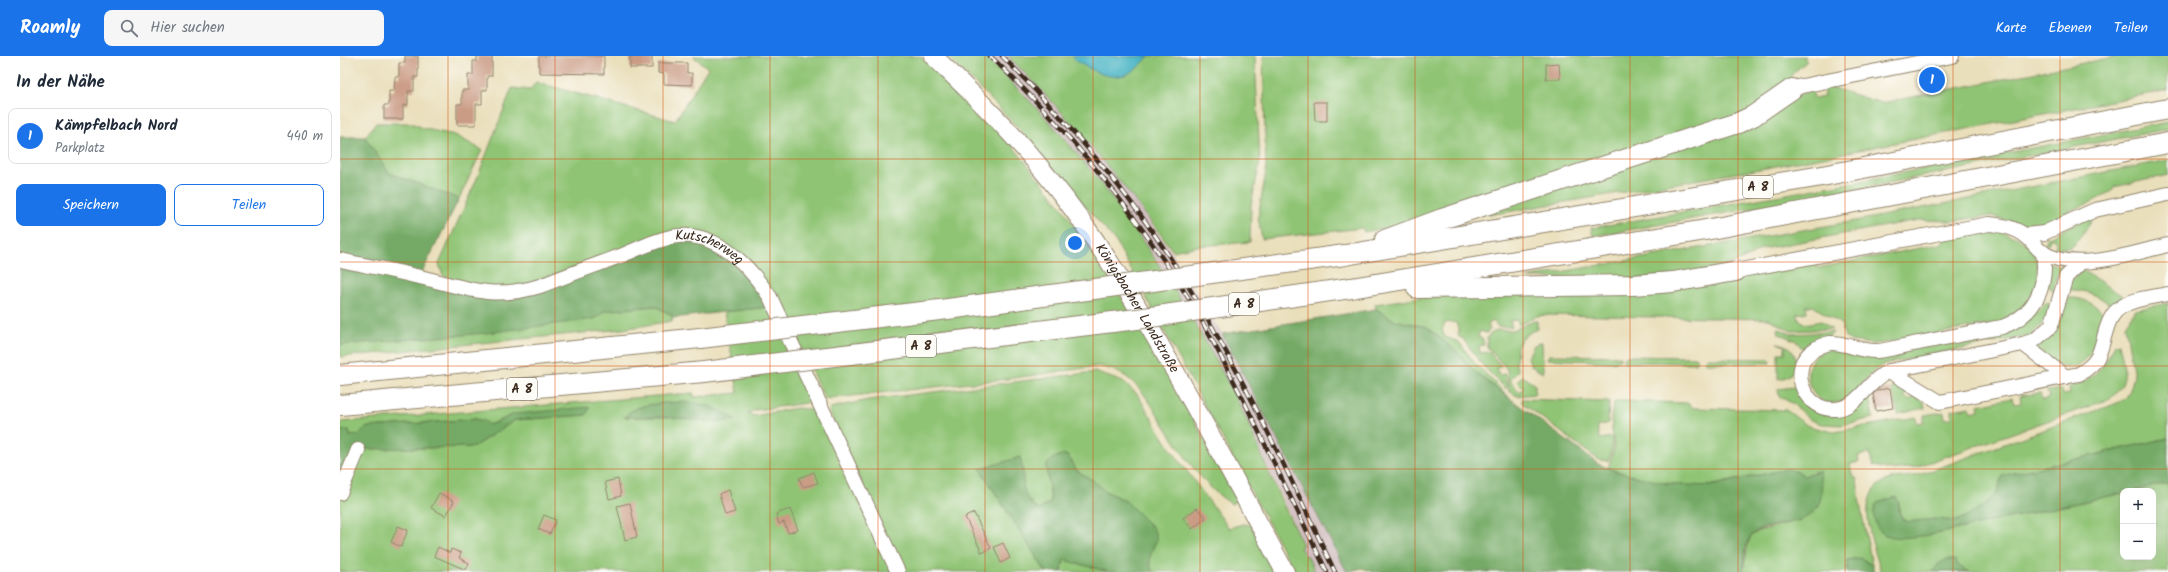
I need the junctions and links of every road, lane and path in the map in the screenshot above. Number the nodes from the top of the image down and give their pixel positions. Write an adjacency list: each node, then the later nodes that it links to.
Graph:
1 (933, 56): 24 (main road, Königsbacher Landstraße)
2 (1952, 56): 3 (lane)
3 (1792, 90): 10 (highway)
4 (2168, 109): 10 (highway, A 8)
5 (2168, 143): 14 (highway, A 8)
6 (2168, 194): 7 (lane)
7 (2025, 235): 9 (lane); 13 (lane)
8 (2168, 245): 12 (lane)
9 (2042, 252): 12 (lane); 17 (lane)
10 (1346, 255): 18 (highway, A 8, bridge)
11 (340, 260): 23 (lane, Kutscherweg)
12 (2082, 262): 16 (lane)
13 (1736, 271): 14 (highway)
14 (1350, 288): 20 (highway, A 8, bridge)
15 (2168, 294): 19 (lane)
16 (2023, 344): 17 (lane); 19 (lane)
17 (1889, 371): 19 (lane)
18 (340, 375)
19 (2066, 377)
20 (340, 405)
21 (358, 450): 22 (lane)
22 (340, 493)
23 (898, 572)
24 (1285, 572)

